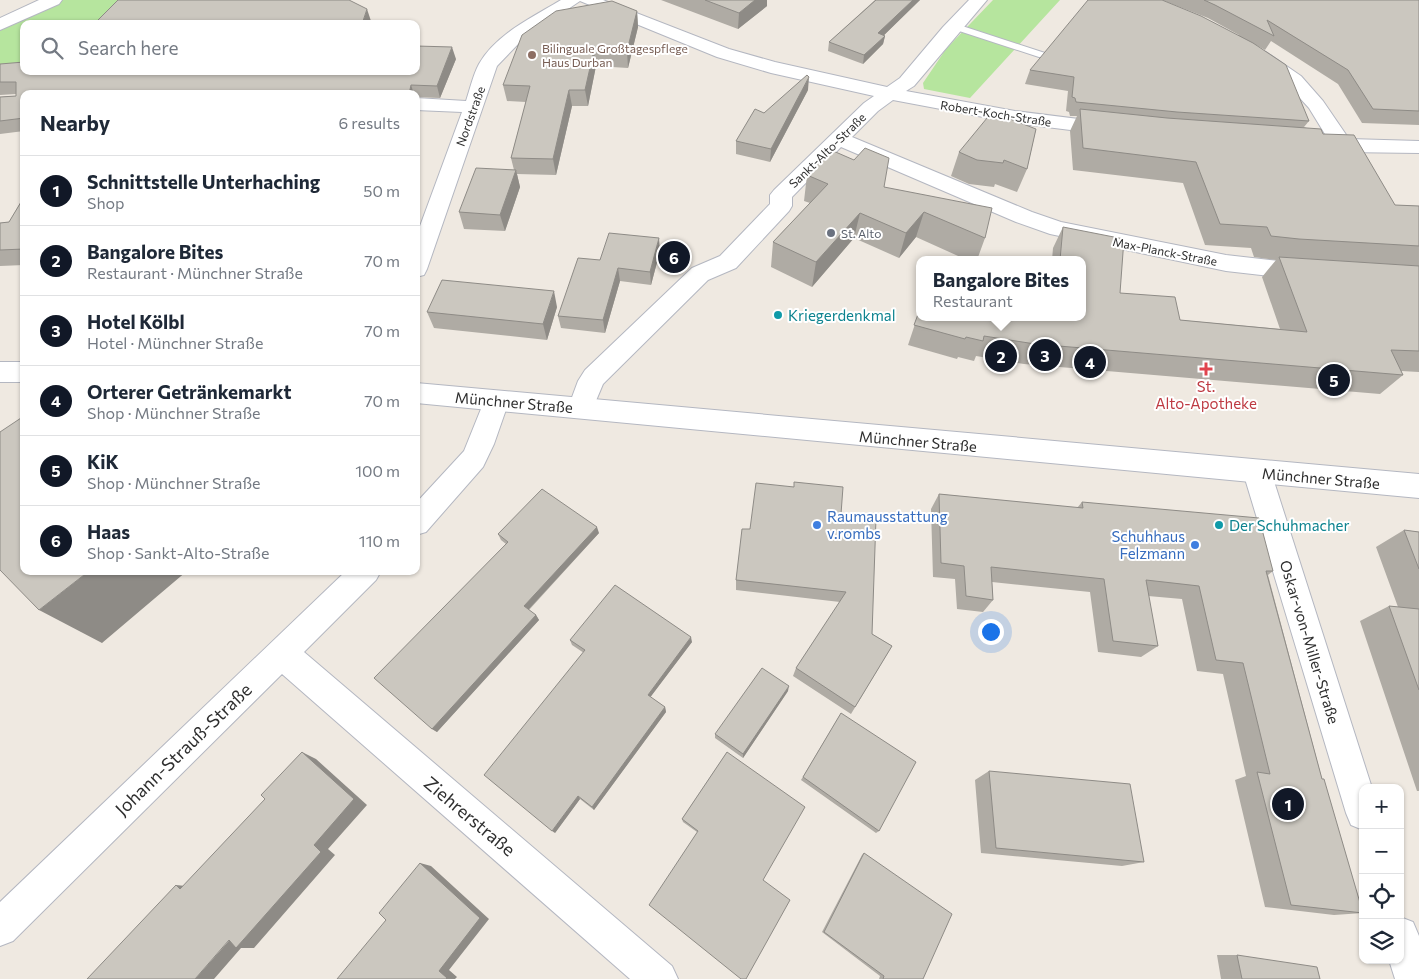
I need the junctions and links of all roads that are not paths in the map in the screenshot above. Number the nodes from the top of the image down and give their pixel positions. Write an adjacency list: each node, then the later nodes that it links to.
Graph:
1 (53, 0): 5 (street)
2 (573, 0): 11 (street, Nordstraße)
3 (588, 0): 9 (street, Robert-Koch-Straße)
4 (978, 0): 6 (street, Sankt-Alto-Straße)
5 (0, 25)
6 (953, 26): 8 (lane); 9 (street, Sankt-Alto-Straße)
7 (1243, 46): 15 (street)
8 (1042, 55)
9 (892, 94): 12 (street, Robert-Koch-Straße); 13 (street, Sankt-Alto-Straße)
10 (420, 104): 11 (street)
11 (473, 107): 17 (street, Nordstraße)
12 (1127, 130)
13 (839, 139): 18 (street, Max-Planck-Straße); 23 (street, Sankt-Alto-Straße)
14 (1305, 144): 15 (street)
15 (1343, 146): 16 (street)
16 (1419, 147)
17 (420, 258)
18 (1330, 273)
19 (0, 372): 20 (street)
20 (20, 372)
21 (420, 393): 22 (street, Münchner Straße)
22 (496, 401): 23 (street, Münchner Straße); 26 (street)
23 (581, 408): 24 (street, Münchner Straße)
24 (1257, 472): 25 (street, Münchner Straße); 29 (street, Oskar-von-Miller-Straße)
25 (1419, 486)
26 (420, 519)
27 (362, 575): 28 (street, Johann-Strauß-Straße)
28 (281, 653): 30 (street, Johann-Strauß-Straße); 32 (street, Ziehrerstraße)
29 (1359, 800)
30 (0, 928)
31 (1404, 948): 33 (street)
32 (659, 979)
33 (1414, 979)

